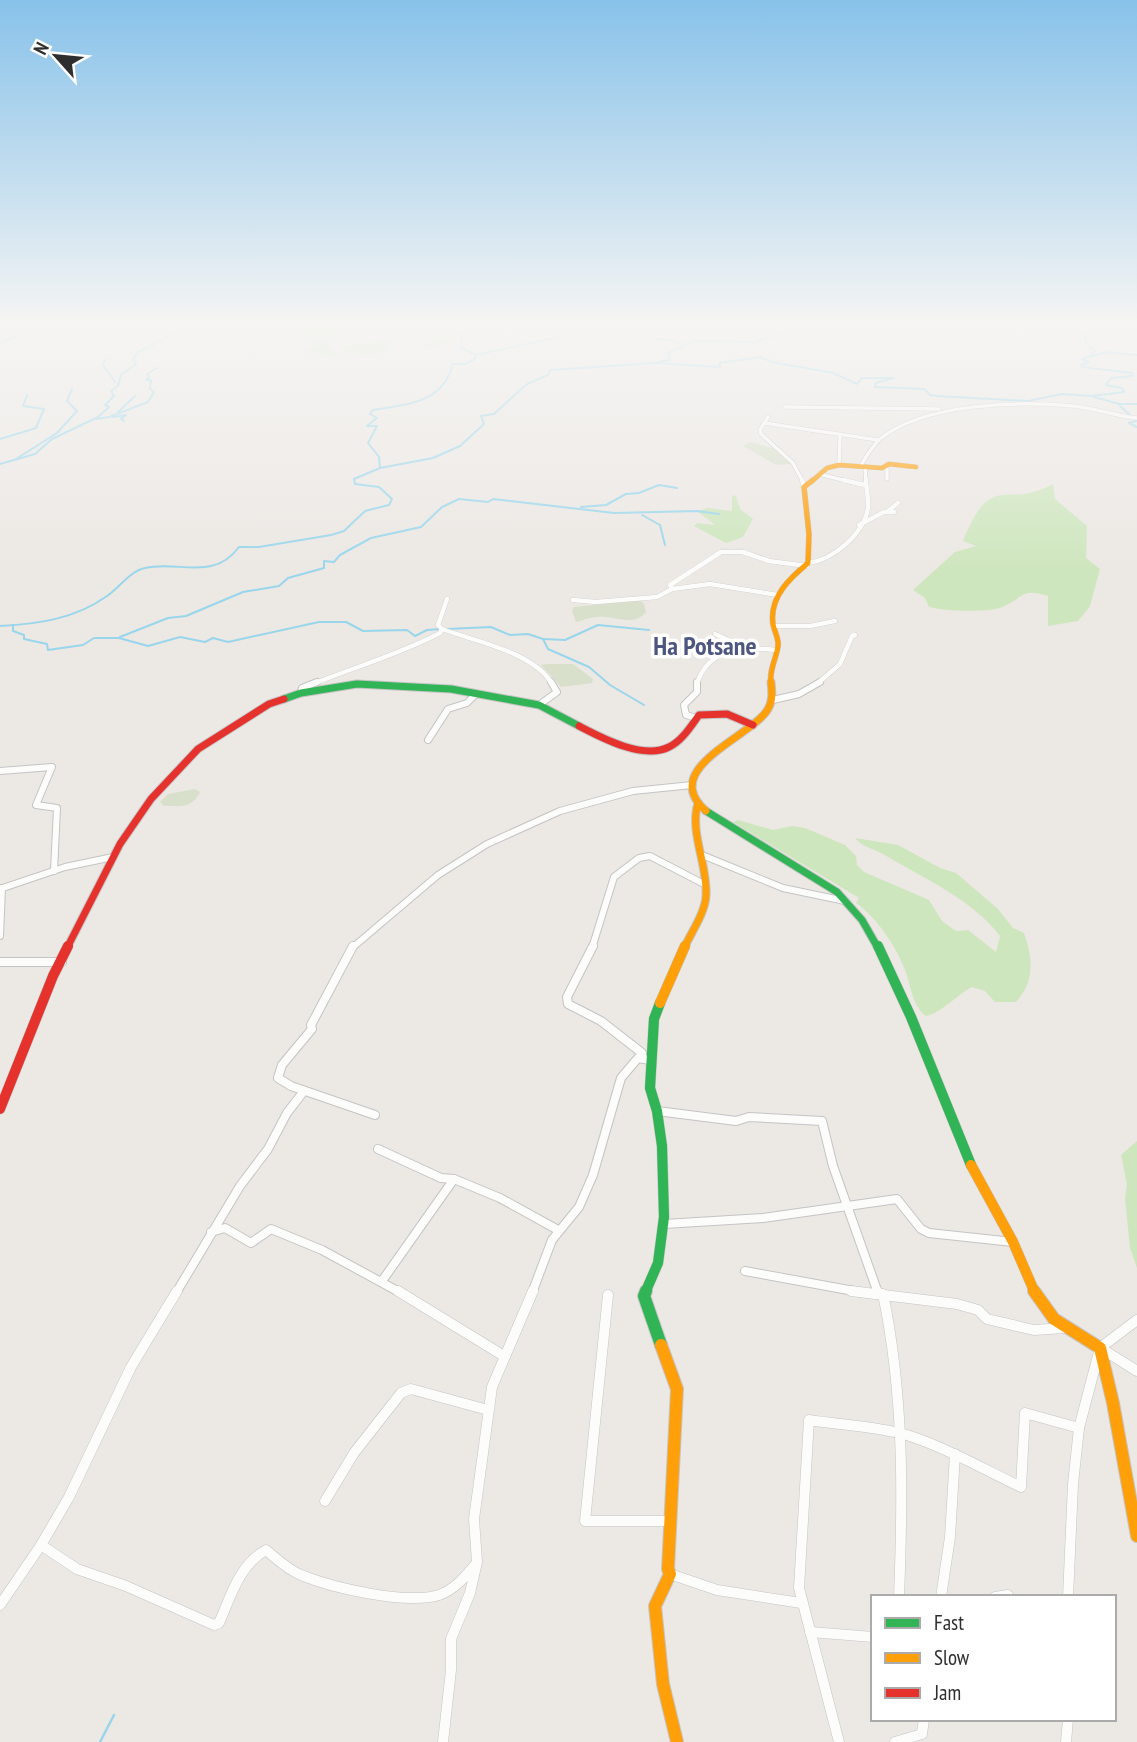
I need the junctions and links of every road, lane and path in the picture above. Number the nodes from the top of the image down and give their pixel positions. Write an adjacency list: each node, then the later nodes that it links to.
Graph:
1 (808, 407): 4 (street)
2 (986, 407): 9 (street)
3 (1082, 407): 6 (street)
4 (939, 409)
5 (768, 417): 7 (street)
6 (1137, 418)
7 (764, 423): 8 (street); 15 (street)
8 (840, 436): 9 (street); 10 (street)
9 (878, 440): 11 (street)
10 (839, 464): 11 (street); 13 (street)
11 (861, 465): 12 (street); 14 (street)
12 (916, 467)
13 (819, 474): 14 (street); 15 (street)
14 (865, 485): 19 (street)
15 (804, 487): 20 (street)
16 (898, 503): 17 (street)
17 (888, 511): 18 (street); 19 (street)
18 (894, 512)
19 (859, 525): 20 (street)
20 (808, 564): 21 (street); 22 (street)
21 (672, 589): 22 (street); 24 (street)
22 (778, 596): 26 (street)
23 (447, 599): 27 (street)
24 (573, 600)
25 (835, 621): 26 (street)
26 (772, 626): 31 (street)
27 (442, 629): 32 (street); 35 (street)
28 (715, 634): 30 (street)
29 (855, 635): 34 (street)
30 (744, 647): 31 (street); 36 (street)
31 (776, 650): 34 (street)
32 (301, 693): 33 (street); 43 (street)
33 (475, 695): 35 (street); 38 (street)
34 (773, 701): 37 (street)
35 (539, 705): 36 (street)
36 (696, 718): 37 (street)
37 (753, 725): 40 (street)
38 (428, 740)
39 (0, 771): 44 (street)
40 (692, 785): 41 (street); 53 (street)
41 (698, 803): 42 (street); 48 (street)
42 (702, 855): 45 (street); 48 (street)
43 (113, 858): 44 (street); 51 (street)
44 (54, 871): 46 (street)
45 (704, 884): 52 (street); 52 (street)
46 (1, 889): 47 (street)
47 (1, 899): 49 (street)
48 (847, 901): 63 (street)
49 (0, 936)
50 (0, 962): 51 (street)
51 (62, 962): 54 (street)
52 (646, 1059): 55 (street); 61 (street)
53 (304, 1091): 56 (street); 62 (street)
54 (0, 1109)
55 (657, 1111): 59 (street); 60 (street)
56 (375, 1115)
57 (378, 1149): 58 (street)
58 (454, 1179): 61 (street); 65 (street)
59 (848, 1208): 60 (street); 63 (street); 66 (street)
60 (664, 1224): 78 (street)
61 (558, 1230): 71 (street)
62 (212, 1232): 65 (street); 80 (street)
63 (1013, 1242): 69 (street)
64 (745, 1271): 66 (street)
65 (382, 1281): 71 (street)
66 (881, 1294): 69 (street); 75 (street)
67 (608, 1295): 78 (street)
68 (1137, 1320): 70 (street)
69 (1067, 1328): 70 (street)
70 (1101, 1348): 72 (street); 74 (street); 79 (street)
71 (504, 1356): 73 (street)
72 (1137, 1371)
73 (488, 1410): 77 (street); 81 (street)
74 (1079, 1428): 76 (street); 85 (street)
75 (903, 1434): 76 (street); 83 (street); 86 (street)
76 (955, 1454): 84 (street)
77 (326, 1501)
78 (669, 1521): 82 (street)
79 (1137, 1536)
80 (41, 1545): 81 (street); 87 (street)
81 (477, 1562): 92 (street)
82 (670, 1574): 86 (street); 93 (street)
83 (899, 1595)
84 (941, 1595)
85 (1068, 1595)
86 (801, 1603): 88 (street)
87 (0, 1605)
88 (810, 1632): 89 (street); 94 (street)
89 (871, 1637)
90 (924, 1721): 95 (street)
91 (1068, 1721): 96 (street)
92 (443, 1742)
93 (677, 1742)
94 (839, 1742)
95 (895, 1742)
96 (1066, 1742)

